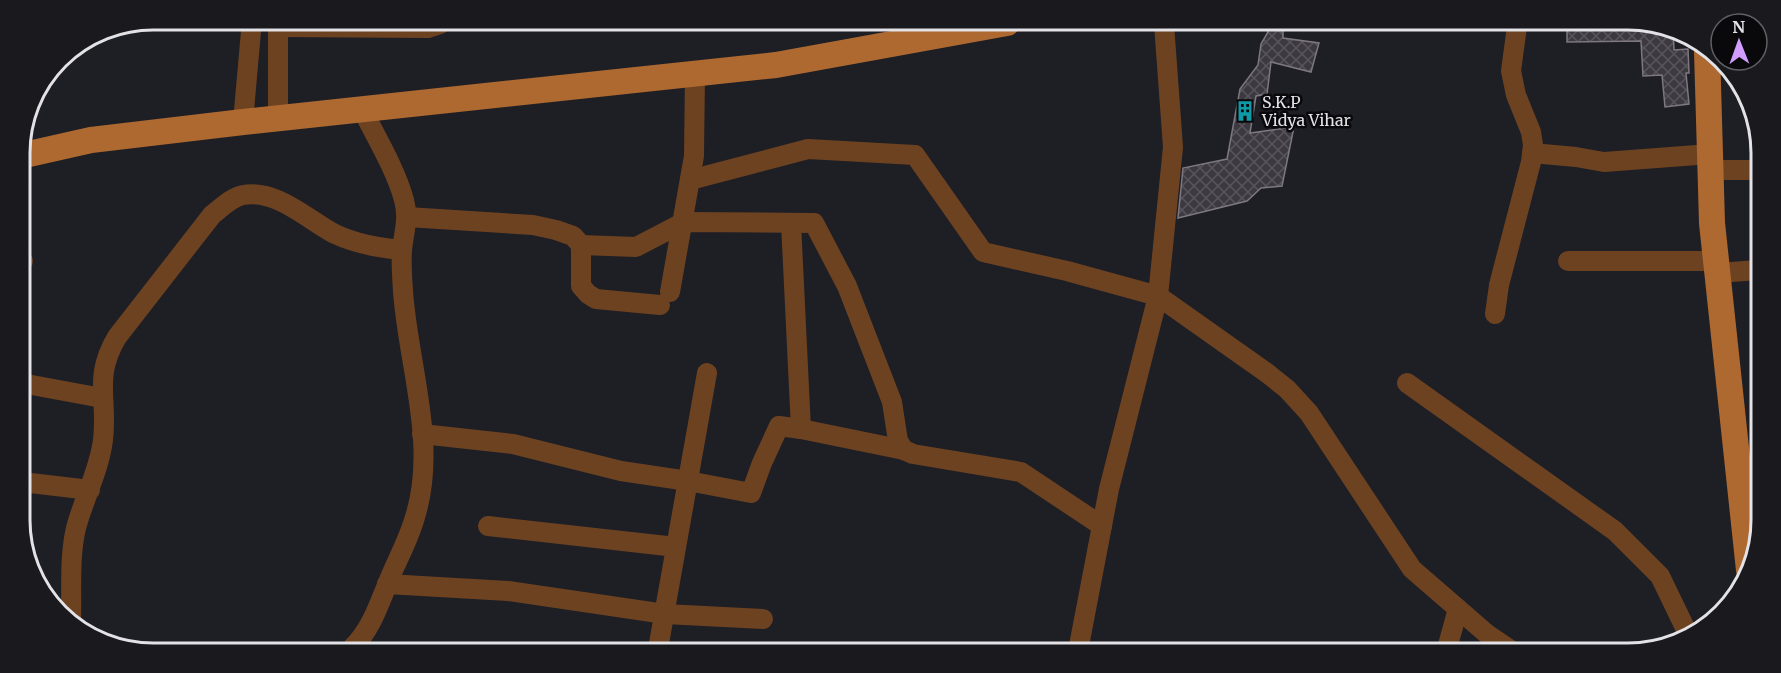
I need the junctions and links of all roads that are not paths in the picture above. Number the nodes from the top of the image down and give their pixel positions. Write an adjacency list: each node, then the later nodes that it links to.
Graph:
1 (251, 30): 10 (street)
2 (278, 30): 9 (street)
3 (963, 30): 7 (main road)
4 (1164, 30): 24 (street)
5 (1516, 30): 11 (street)
6 (1707, 59): 13 (main road)
7 (695, 74): 8 (main road); 15 (street)
8 (362, 109): 9 (main road); 16 (street)
9 (278, 119): 10 (main road)
10 (243, 122): 12 (main road)
11 (1532, 153): 13 (street); 25 (street)
12 (30, 154)
13 (1711, 162): 14 (street); 22 (main road)
14 (1751, 169)
15 (690, 180): 17 (street); 24 (street)
16 (407, 217): 19 (street); 20 (street)
17 (684, 222): 18 (street); 19 (street); 19 (street)
18 (791, 223): 30 (street); 32 (street)
19 (581, 245)
20 (402, 250): 29 (street); 31 (street)
21 (1568, 261): 22 (street)
22 (1717, 267): 23 (street); 39 (main road)
23 (1751, 269)
24 (1158, 296): 37 (street); 41 (street)
25 (1496, 314)
26 (707, 373): 33 (street)
27 (1407, 383): 45 (street)
28 (30, 386): 29 (street)
29 (102, 398): 35 (street)
30 (801, 429): 32 (street); 33 (street)
31 (422, 434): 33 (street); 40 (street)
32 (904, 450): 37 (street)
33 (688, 481): 38 (street)
34 (30, 483): 35 (street)
35 (90, 490): 42 (street)
36 (488, 526): 38 (street)
37 (1102, 526): 48 (street)
38 (676, 546): 43 (street)
39 (1747, 551)
40 (387, 584): 43 (street); 46 (street)
41 (1458, 609): 49 (street); 50 (street)
42 (71, 612)
43 (664, 615): 44 (street); 47 (street)
44 (763, 619)
45 (1686, 629)
46 (356, 643)
47 (659, 643)
48 (1080, 643)
49 (1449, 643)
50 (1500, 643)

